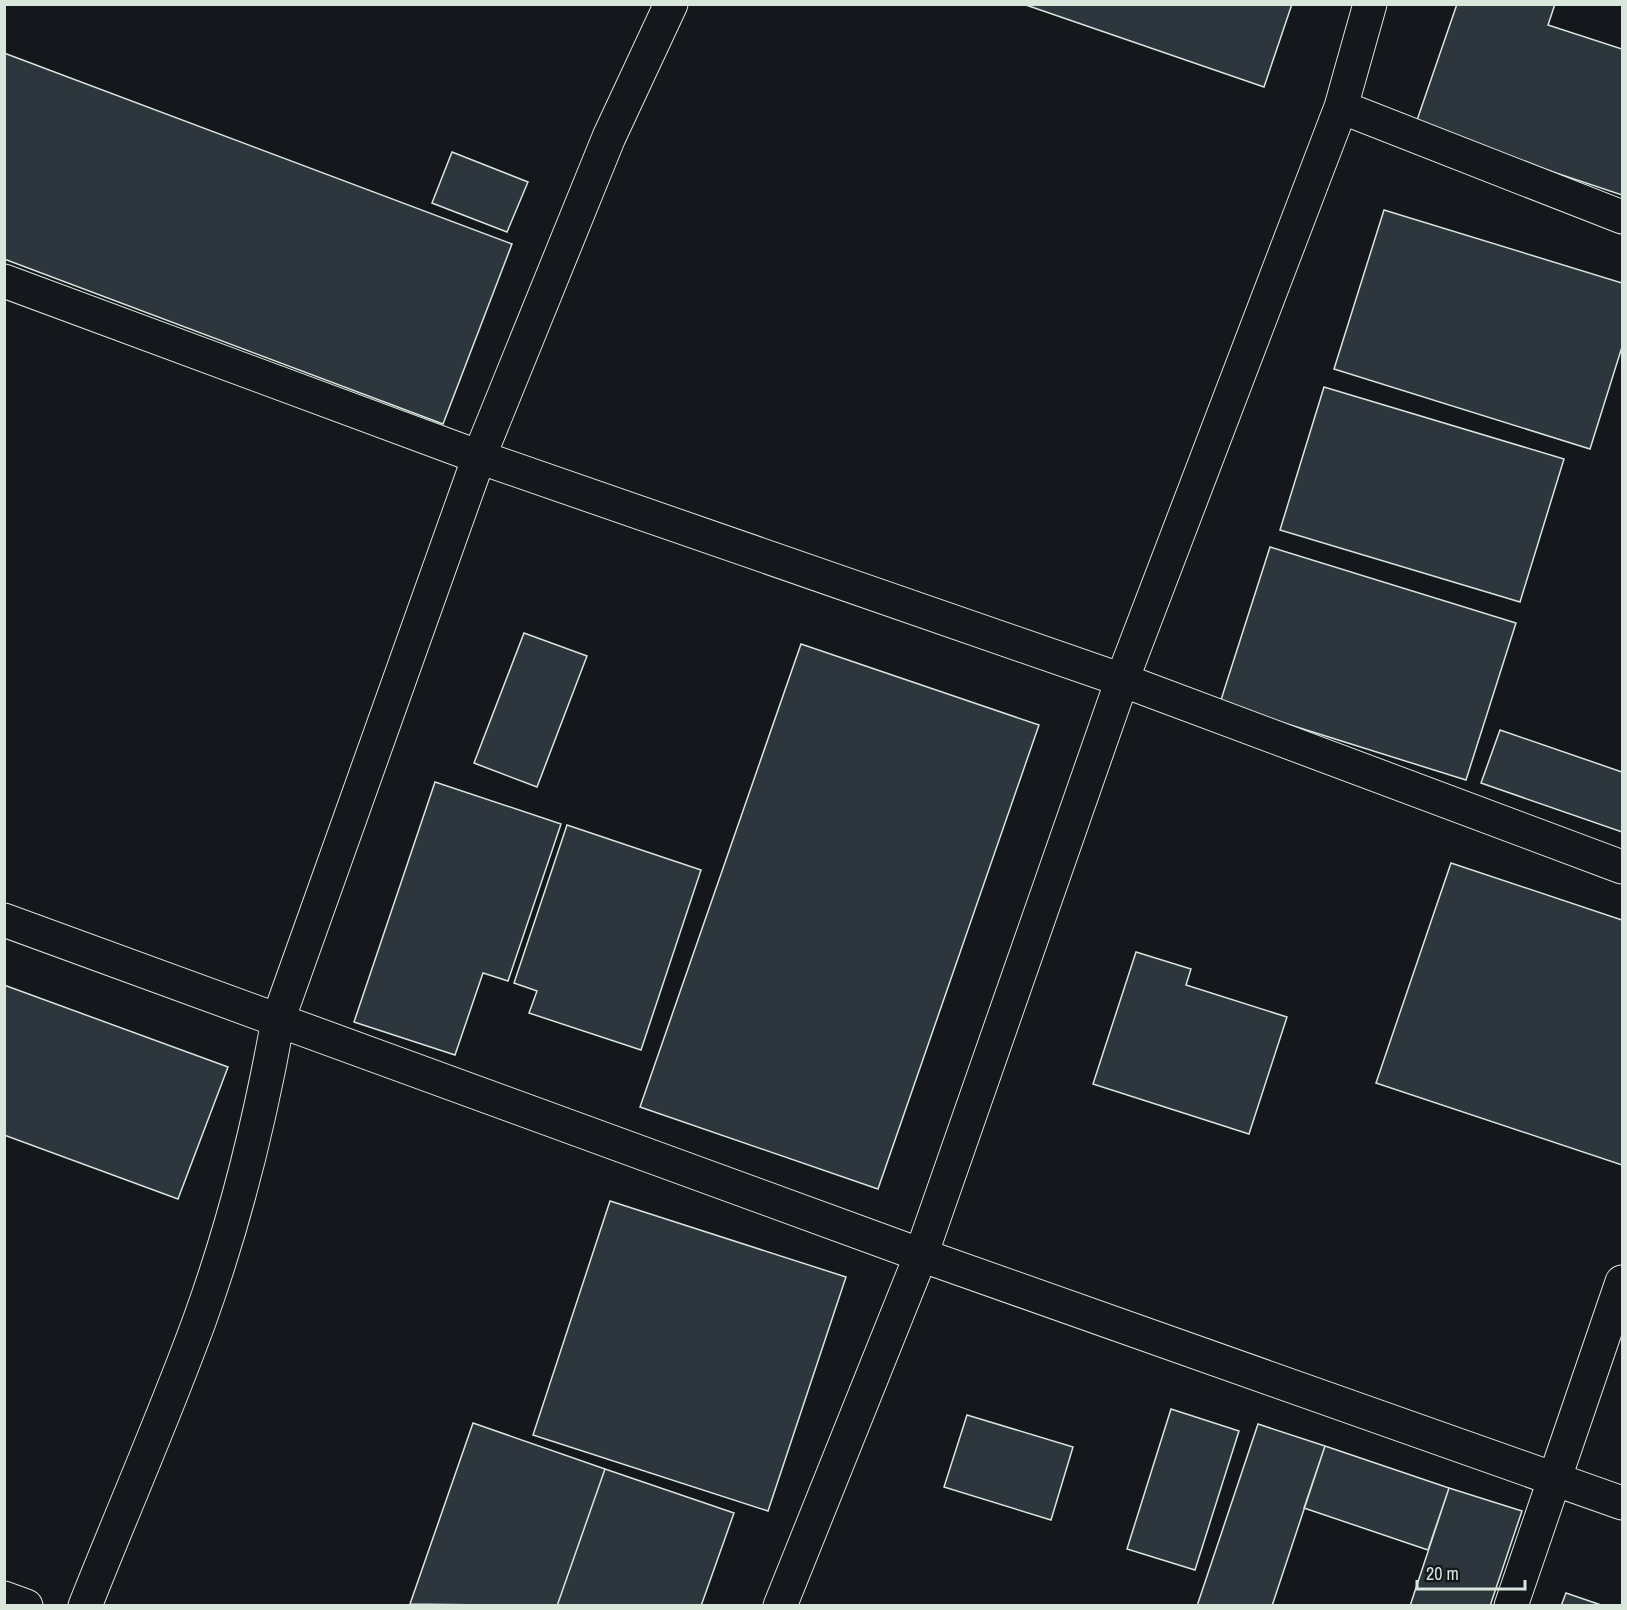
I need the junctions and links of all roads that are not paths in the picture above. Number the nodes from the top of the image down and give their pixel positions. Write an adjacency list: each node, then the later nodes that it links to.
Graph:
1 (671, 4): 6 (street)
2 (1370, 4): 3 (street)
3 (1341, 107): 4 (street); 7 (street)
4 (1623, 217)
5 (4, 281): 6 (street)
6 (479, 457): 7 (street); 10 (street)
7 (1122, 680): 8 (street); 11 (street)
8 (1623, 867)
9 (4, 920): 10 (street)
10 (278, 1020): 11 (street); 17 (street)
11 (921, 1255): 13 (street); 18 (street)
12 (1623, 1282): 13 (street)
13 (1554, 1480): 14 (street); 19 (street)
14 (1623, 1503)
15 (4, 1598): 16 (street)
16 (26, 1605)
17 (85, 1605)
18 (780, 1605)
19 (1511, 1605)

